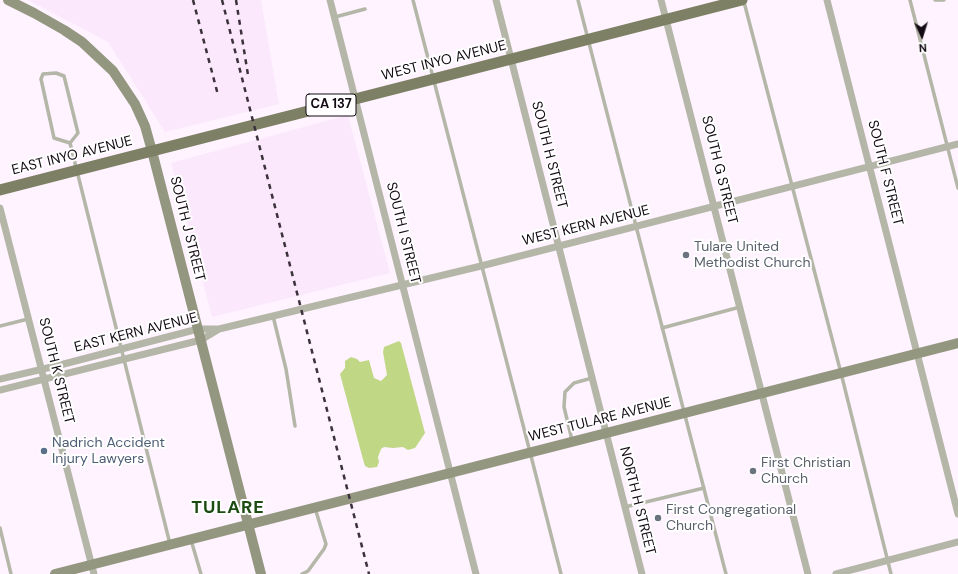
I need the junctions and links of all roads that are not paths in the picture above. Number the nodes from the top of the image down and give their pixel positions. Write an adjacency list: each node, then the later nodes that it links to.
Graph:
1 (8, 0): 22 (main road, SOUTH J STREET)
2 (330, 0): 13 (street, SOUTH I STREET)
3 (413, 0): 17 (lane)
4 (496, 0): 16 (street, SOUTH H STREET)
5 (578, 0): 15 (lane)
6 (661, 0): 14 (street, SOUTH G STREET)
7 (743, 0): 14 (main road, WEST INYO AVENUE / CA 137); 25 (lane)
8 (827, 0): 23 (street, SOUTH F STREET)
9 (910, 0): 21 (lane)
10 (935, 0): 11 (lane)
11 (944, 0)
12 (365, 9): 13 (lane)
13 (335, 17): 18 (street, SOUTH I STREET)
14 (666, 19): 15 (main road, WEST INYO AVENUE / CA 137); 28 (street, SOUTH G STREET)
15 (588, 39): 16 (main road, WEST INYO AVENUE / CA 137); 30 (lane)
16 (511, 59): 17 (main road, WEST INYO AVENUE / CA 137); 31 (street, SOUTH H STREET)
17 (432, 79): 18 (main road, WEST INYO AVENUE / CA 137); 32 (lane)
18 (355, 99): 22 (main road, WEST INYO AVENUE / CA 137); 33 (street, SOUTH I STREET)
19 (70, 143): 19 (lane); 24 (lane)
20 (958, 144): 21 (street, WEST KERN AVENUE)
21 (948, 147): 23 (street, WEST KERN AVENUE); 26 (lane)
22 (152, 151): 24 (main road, EAST INYO AVENUE / CA 137); 39 (main road, SOUTH J STREET)
23 (870, 167): 25 (street, WEST KERN AVENUE); 44 (street, SOUTH F STREET)
24 (76, 170): 27 (main road, EAST INYO AVENUE / CA 137); 43 (lane)
25 (793, 186): 28 (street, WEST KERN AVENUE); 47 (lane)
26 (958, 188)
27 (0, 190)
28 (714, 207): 30 (street, WEST KERN AVENUE); 34 (street, SOUTH G STREET)
29 (0, 208): 36 (street, SOUTH K STREET)
30 (636, 226): 31 (street, WEST KERN AVENUE); 38 (lane)
31 (559, 246): 32 (street, WEST KERN AVENUE); 48 (street, SOUTH H STREET)
32 (481, 266): 33 (street, WEST KERN AVENUE); 57 (lane)
33 (402, 285): 35 (street, WEST KERN AVENUE); 58 (street, SOUTH I STREET)
34 (740, 307): 38 (lane); 52 (street, SOUTH G STREET)
35 (273, 316): 40 (street, WEST KERN AVENUE); 54 (lane)
36 (29, 318): 37 (lane); 46 (street, SOUTH K STREET)
37 (0, 326)
38 (662, 328): 53 (lane)
39 (198, 329): 40 (street, EAST KERN AVENUE); 41 (main road, SOUTH J STREET); 43 (street, EAST KERN AVENUE)
40 (219, 329): 41 (street, EAST KERN AVENUE)
41 (201, 340): 45 (street, EAST KERN AVENUE); 63 (main road, SOUTH J STREET)
42 (958, 343): 44 (main road, WEST TULARE AVENUE)
43 (122, 349): 45 (lane); 46 (street, EAST KERN AVENUE)
44 (918, 353): 47 (main road, WEST TULARE AVENUE); 62 (street, SOUTH F STREET)
45 (124, 359): 50 (street, EAST KERN AVENUE); 67 (lane)
46 (42, 369): 49 (street, EAST KERN AVENUE); 50 (street, SOUTH K STREET)
47 (841, 373): 52 (main road, WEST TULARE AVENUE); 68 (lane)
48 (592, 378): 55 (street, SOUTH H STREET); 56 (lane)
49 (0, 379)
50 (44, 379): 51 (street, EAST KERN AVENUE); 69 (street, SOUTH K STREET)
51 (0, 390)
52 (762, 394): 53 (main road, WEST TULARE AVENUE); 79 (street, SOUTH G STREET)
53 (685, 414): 55 (main road, WEST TULARE AVENUE); 59 (lane)
54 (295, 426)
55 (606, 434): 56 (main road, WEST TULARE AVENUE); 61 (street, NORTH H STREET)
56 (572, 442): 57 (main road, WEST TULARE AVENUE)
57 (530, 452): 58 (main road, WEST TULARE AVENUE); 76 (lane)
58 (450, 472): 60 (main road, WEST TULARE AVENUE); 75 (street, SOUTH I STREET)
59 (704, 488): 61 (lane); 78 (lane)
60 (315, 507): 63 (main road, WEST TULARE AVENUE); 74 (lane)
61 (625, 508): 77 (street, NORTH H STREET)
62 (958, 514)
63 (248, 525): 65 (main road, WEST TULARE AVENUE); 73 (main road, SOUTH J STREET)
64 (0, 528): 70 (lane)
65 (191, 539): 67 (main road, WEST TULARE AVENUE); 72 (lane)
66 (958, 542): 68 (street)
67 (170, 545): 69 (main road, WEST TULARE AVENUE)
68 (887, 561): 80 (street); 81 (lane)
69 (92, 569): 71 (main road, WEST TULARE AVENUE)
70 (11, 574)
71 (55, 574)
72 (201, 574)
73 (261, 574)
74 (302, 574)
75 (476, 574)
76 (561, 574)
77 (642, 574)
78 (726, 574)
79 (808, 574)
80 (836, 574)
81 (891, 574)

